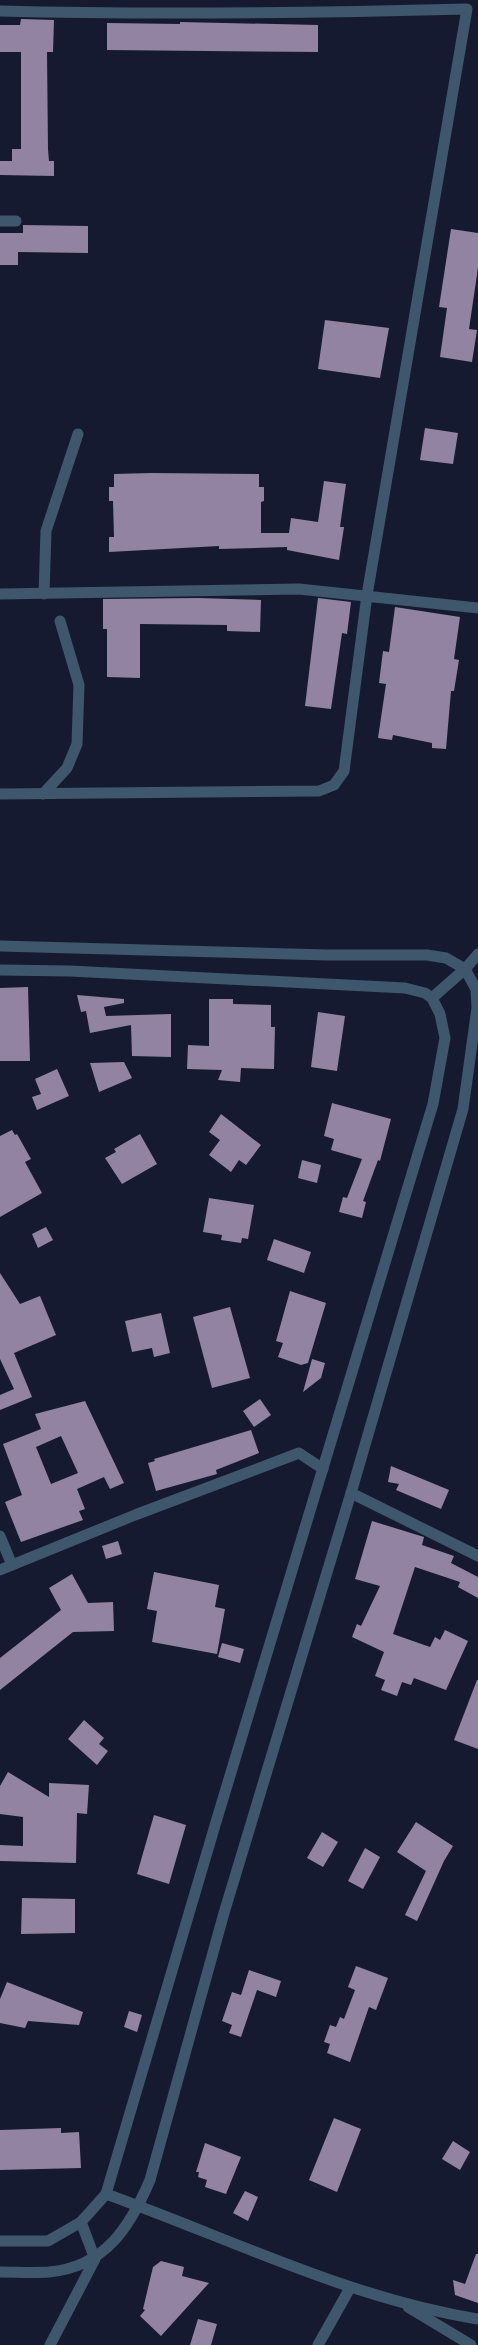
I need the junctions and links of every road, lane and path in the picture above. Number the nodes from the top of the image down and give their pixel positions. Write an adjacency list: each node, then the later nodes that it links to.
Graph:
1 (0, 11): 7 (street)
2 (0, 221): 3 (street)
3 (16, 221)
4 (78, 434): 6 (street)
5 (0, 594): 6 (street)
6 (44, 594): 7 (street)
7 (367, 595): 8 (street); 11 (street)
8 (478, 608)
9 (60, 621): 11 (street)
10 (0, 794): 11 (street)
11 (43, 794)
12 (0, 946): 14 (street)
13 (478, 954): 14 (street)
14 (465, 969): 16 (street); 18 (street)
15 (0, 970): 16 (street)
16 (432, 998): 17 (street)
17 (323, 1468): 21 (street); 23 (street)
18 (351, 1493): 20 (street); 24 (street)
19 (0, 1536): 21 (street)
20 (478, 1556)
21 (12, 1565): 22 (street)
22 (0, 1570)
23 (106, 2194): 24 (street); 25 (street)
24 (139, 2206): 27 (street); 29 (street)
25 (81, 2222): 26 (street); 27 (street)
26 (0, 2241)
27 (95, 2259): 28 (street); 32 (street)
28 (0, 2272)
29 (350, 2288): 30 (street); 33 (street)
30 (401, 2302): 31 (street); 34 (street)
31 (478, 2319)
32 (50, 2345)
33 (318, 2345)
34 (471, 2345)

